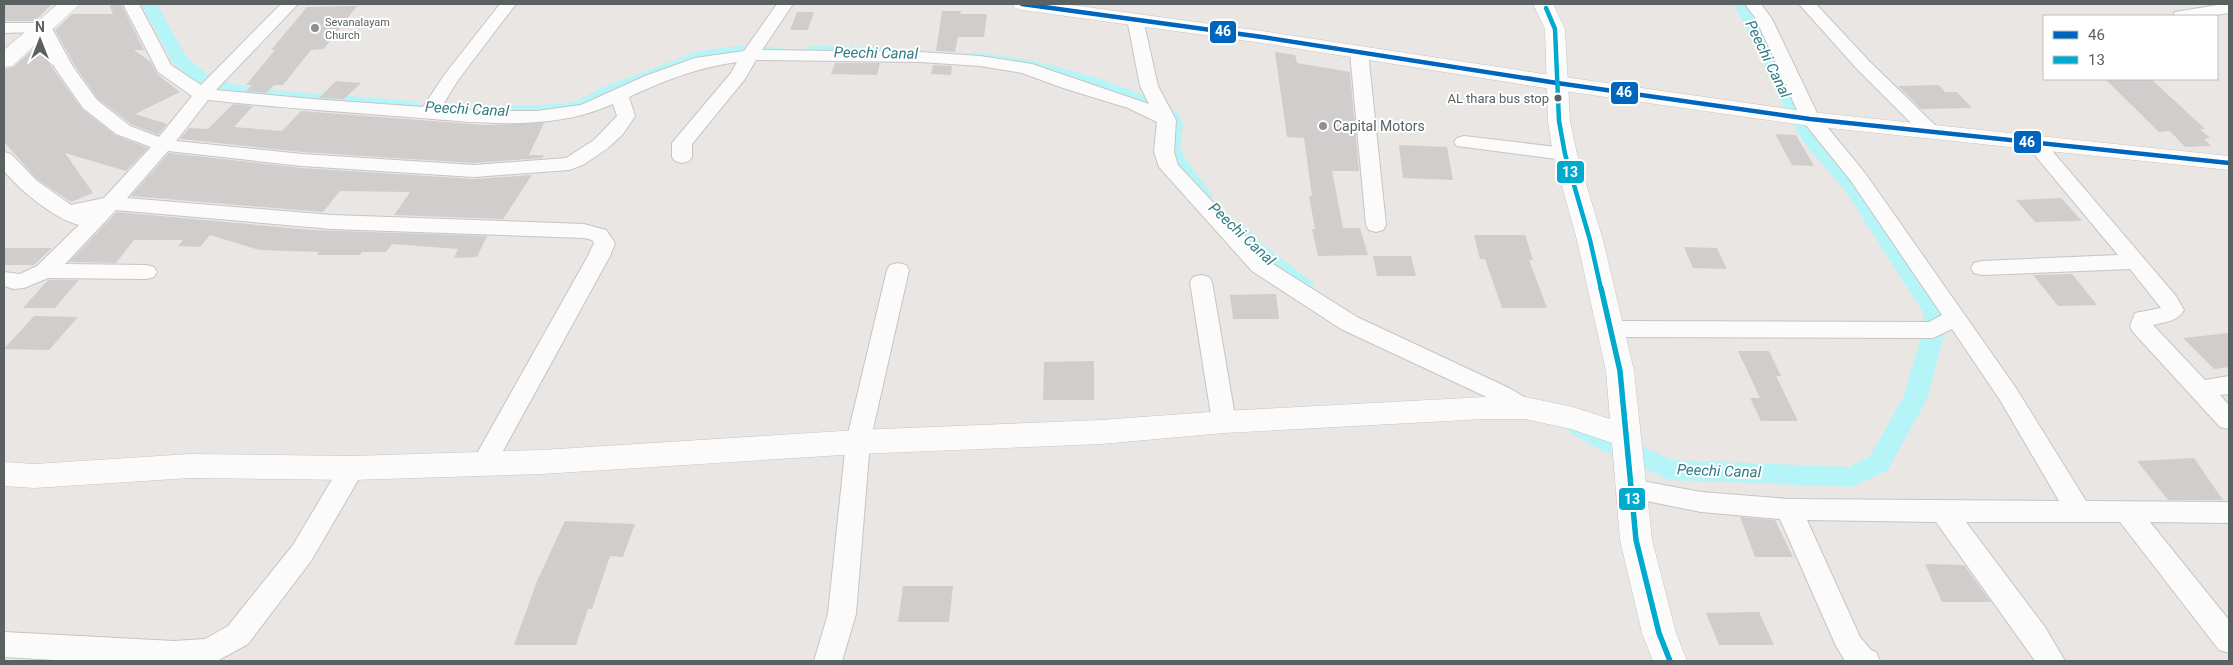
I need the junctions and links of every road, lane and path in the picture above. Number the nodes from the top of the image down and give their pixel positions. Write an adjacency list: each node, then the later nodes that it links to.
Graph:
1 (70, 4): 14 (street)
2 (130, 4): 20 (street)
3 (290, 4): 20 (street)
4 (508, 4): 22 (street)
5 (785, 4): 16 (street)
6 (1022, 4): 10 (street)
7 (1544, 4): 19 (street)
8 (1753, 4): 24 (street)
9 (1807, 4): 25 (street)
10 (1082, 8): 13 (street)
11 (2229, 8): 12 (street)
12 (2187, 15)
13 (1135, 20): 17 (street); 23 (street)
14 (43, 27): 15 (street); 18 (street); 28 (street)
15 (4, 28)
16 (753, 50): 21 (street); 23 (street); 30 (street)
17 (1359, 52): 19 (street); 36 (street)
18 (4, 61)
19 (1556, 83): 24 (street); 29 (street)
20 (209, 87): 22 (street); 28 (street)
21 (619, 95): 22 (street); 28 (street)
22 (428, 113)
23 (1163, 113): 48 (street)
24 (1800, 118): 25 (street); 44 (street)
25 (1931, 132): 27 (street)
26 (1464, 142): 29 (street)
27 (2036, 143): 32 (street); 37 (street)
28 (163, 145): 33 (street)
29 (1565, 154): 45 (street)
30 (682, 157)
31 (4, 158): 34 (street)
32 (2229, 163)
33 (110, 203): 34 (street); 35 (street); 53 (street)
34 (67, 212): 35 (street)
35 (91, 225): 40 (street)
36 (1376, 226)
37 (2136, 262): 38 (street); 47 (street)
38 (1982, 268)
39 (898, 270): 51 (street)
40 (45, 271): 41 (street); 42 (street)
41 (146, 272)
42 (4, 279)
43 (1201, 282): 50 (street)
44 (1955, 318): 45 (street); 58 (street)
45 (1611, 328): 52 (street)
46 (2229, 385): 47 (street)
47 (2200, 390): 49 (street)
48 (1534, 410): 50 (street); 52 (street)
49 (2229, 420)
50 (1224, 422): 51 (street)
51 (858, 442): 53 (street); 64 (street)
52 (1628, 457): 56 (street); 65 (street)
53 (484, 464): 54 (street)
54 (352, 468): 55 (street); 63 (street)
55 (4, 474)
56 (1789, 509): 57 (street); 66 (street)
57 (1943, 511): 58 (street); 67 (street)
58 (2078, 511): 59 (street)
59 (2126, 511): 60 (street); 61 (street)
60 (2229, 512)
61 (2229, 641)
62 (4, 645): 63 (street)
63 (171, 658)
64 (828, 661)
65 (1670, 661)
66 (1866, 661)
67 (2051, 661)

